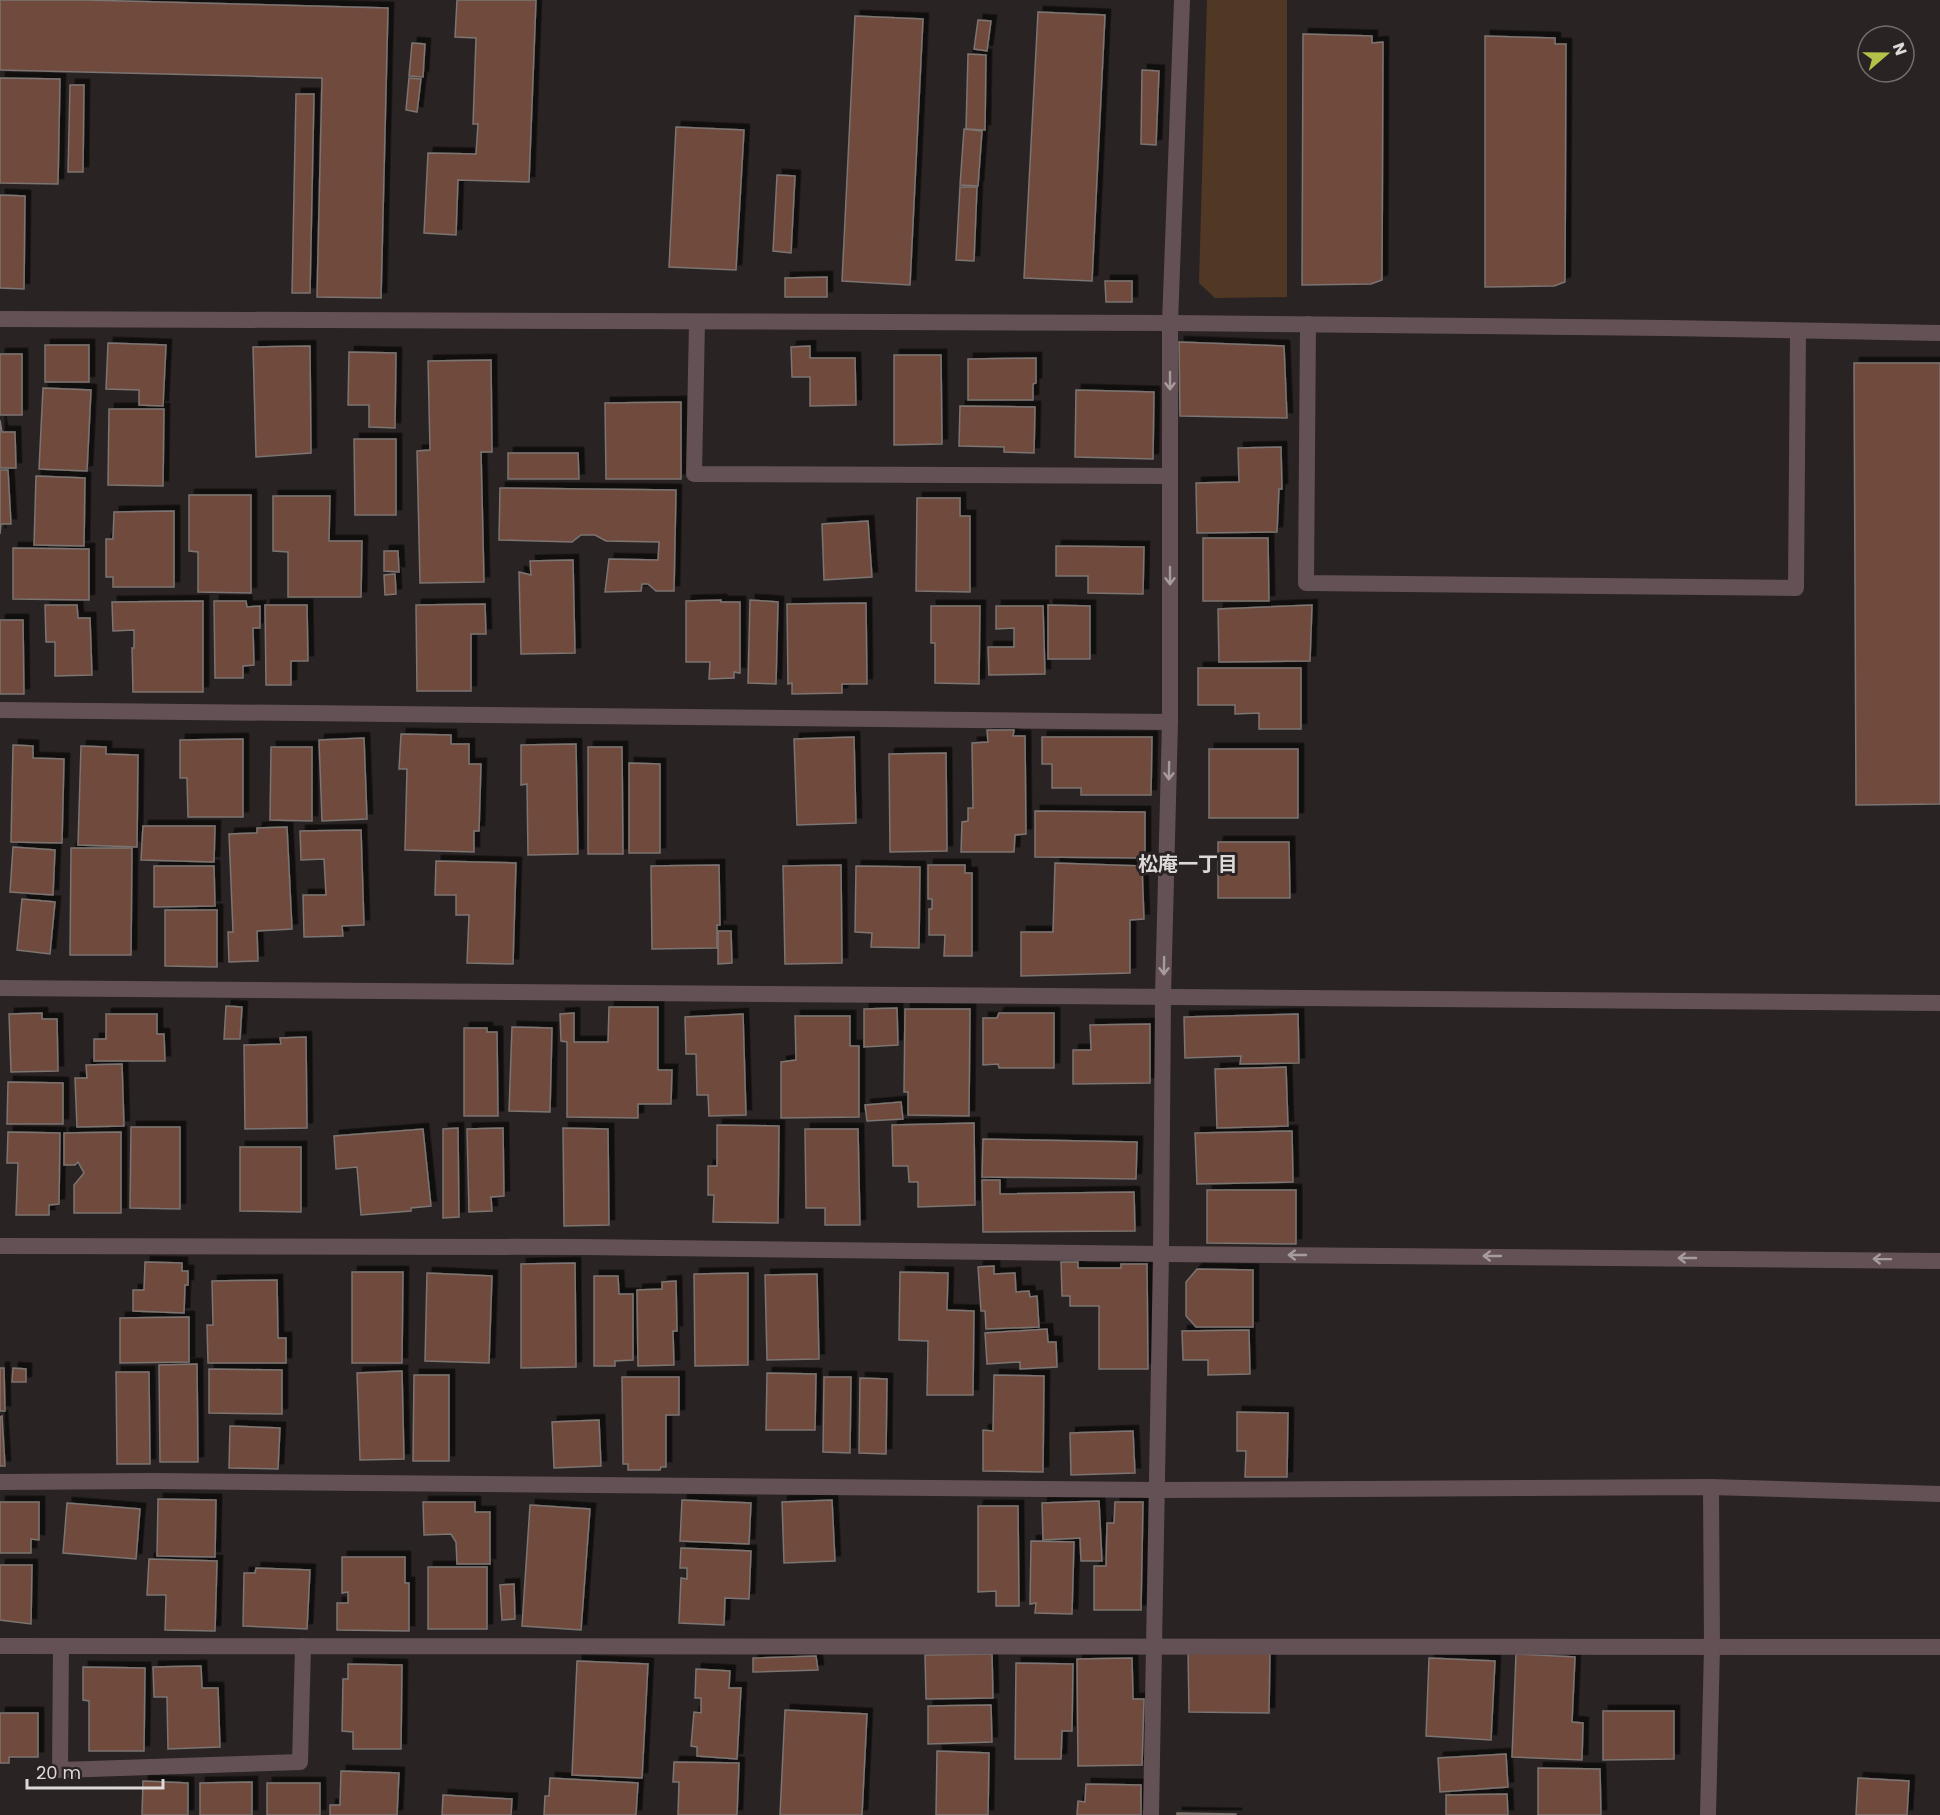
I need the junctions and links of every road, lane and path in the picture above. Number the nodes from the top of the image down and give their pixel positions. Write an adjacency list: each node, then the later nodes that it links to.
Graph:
1 (1182, 0): 4 (street)
2 (0, 319): 3 (street)
3 (696, 322): 4 (street); 8 (street)
4 (1170, 323): 5 (street); 8 (street, one-way to 8)
5 (1308, 324): 6 (street); 6 (street)
6 (1798, 332): 7 (street)
7 (1940, 333)
8 (1170, 476): 10 (street, one-way to 10)
9 (0, 710): 10 (street)
10 (1170, 722): 12 (street, one-way to 12)
11 (0, 988): 12 (street)
12 (1163, 996): 13 (street); 15 (street)
13 (1940, 1004)
14 (0, 1246): 15 (street)
15 (1161, 1254): 16 (street, one-way to 15); 19 (street)
16 (1940, 1261)
17 (0, 1482): 19 (street)
18 (1711, 1487): 19 (street); 20 (street); 25 (street)
19 (1157, 1490): 24 (street)
20 (1940, 1494)
21 (0, 1646): 22 (street)
22 (61, 1646): 23 (street); 23 (street)
23 (303, 1646): 24 (street)
24 (1154, 1646): 25 (street); 27 (street)
25 (1712, 1647): 26 (street); 28 (street)
26 (1940, 1647)
27 (1151, 1815)
28 (1708, 1815)

